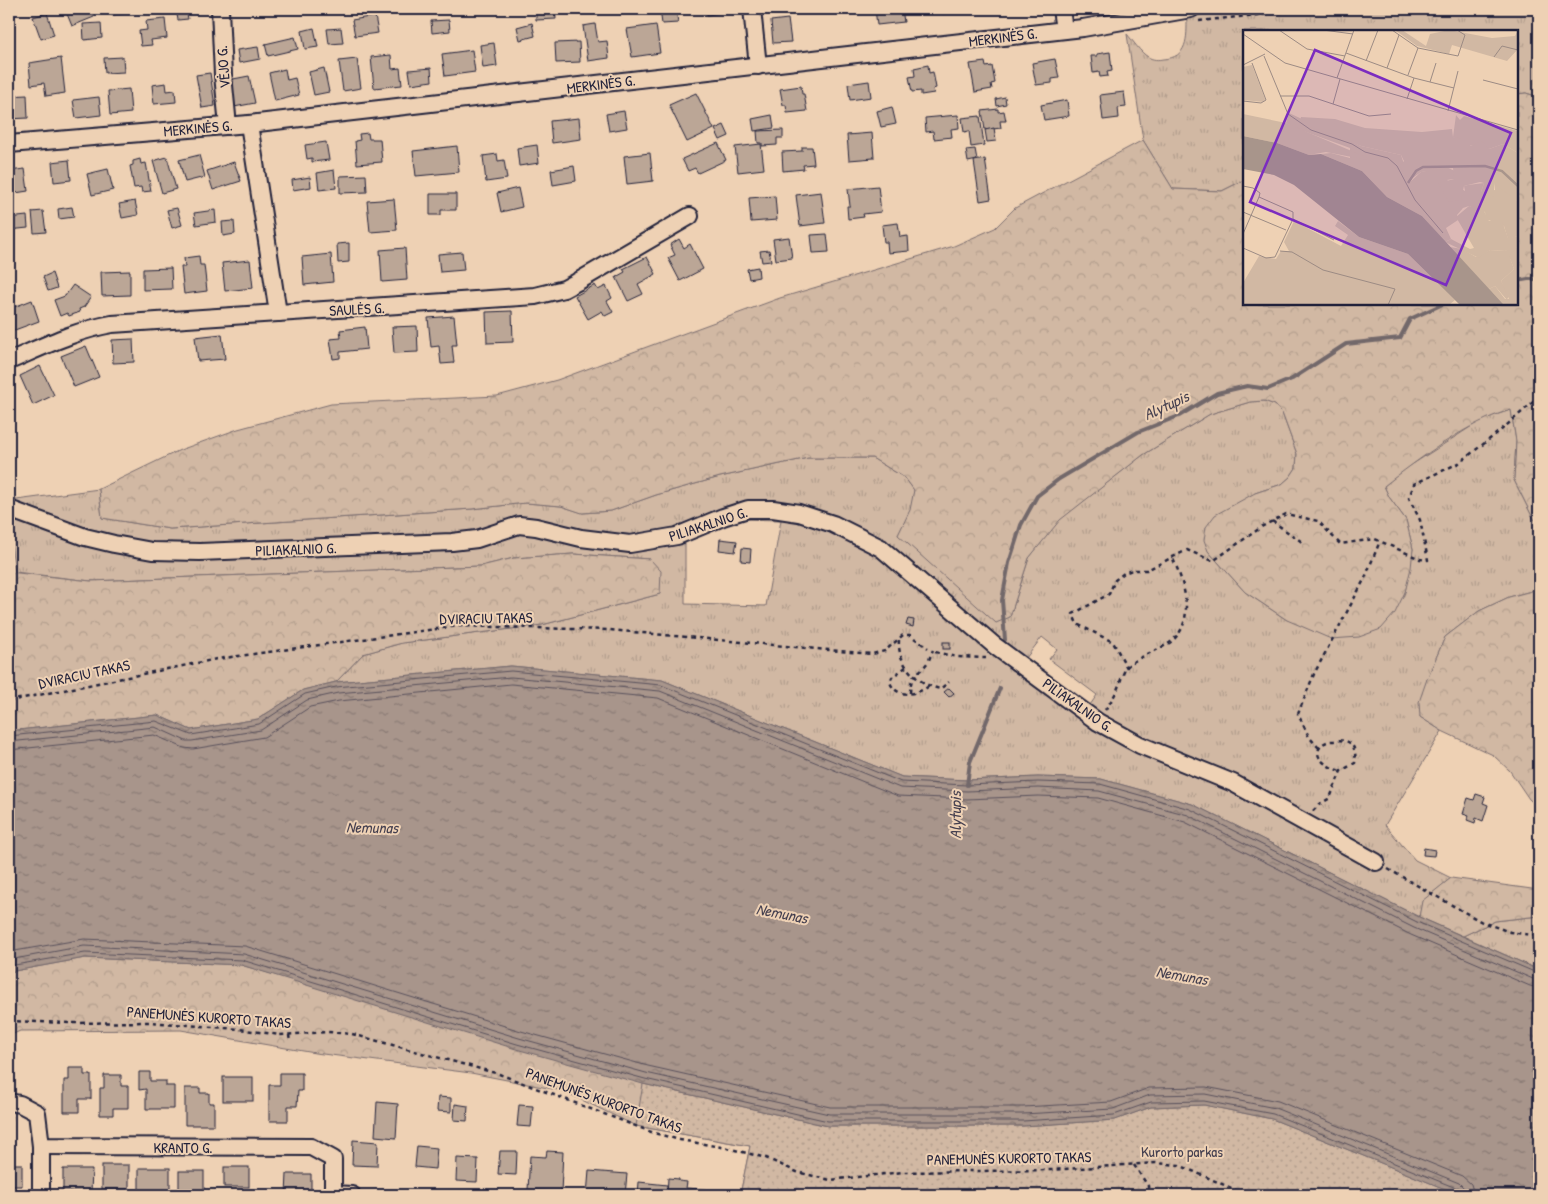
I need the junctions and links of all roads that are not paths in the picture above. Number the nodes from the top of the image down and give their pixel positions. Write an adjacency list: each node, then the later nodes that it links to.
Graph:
1 (220, 9): 8 (street, VĖJO G.)
2 (752, 9): 6 (street)
3 (1060, 9): 5 (street)
4 (1193, 15): 5 (street, MERKINĖS G.)
5 (1064, 30): 6 (street, MERKINĖS G.)
6 (758, 66): 7 (street, MERKINĖS G.)
7 (249, 124): 8 (street, MERKINĖS G.); 11 (street)
8 (228, 126): 9 (street, MERKINĖS G.)
9 (9, 144)
10 (690, 216): 11 (street, SAULĖS G.)
11 (278, 313): 12 (street, SAULĖS G.)
12 (9, 361)
13 (9, 509): 14 (street, PILIAKALNIO G.)
14 (1376, 862)
15 (9, 1102): 16 (street)
16 (41, 1146): 17 (street, KRANTO G.); 18 (street)
17 (333, 1194): 19 (street, KRANTO G.)
18 (41, 1195)
19 (352, 1195)

